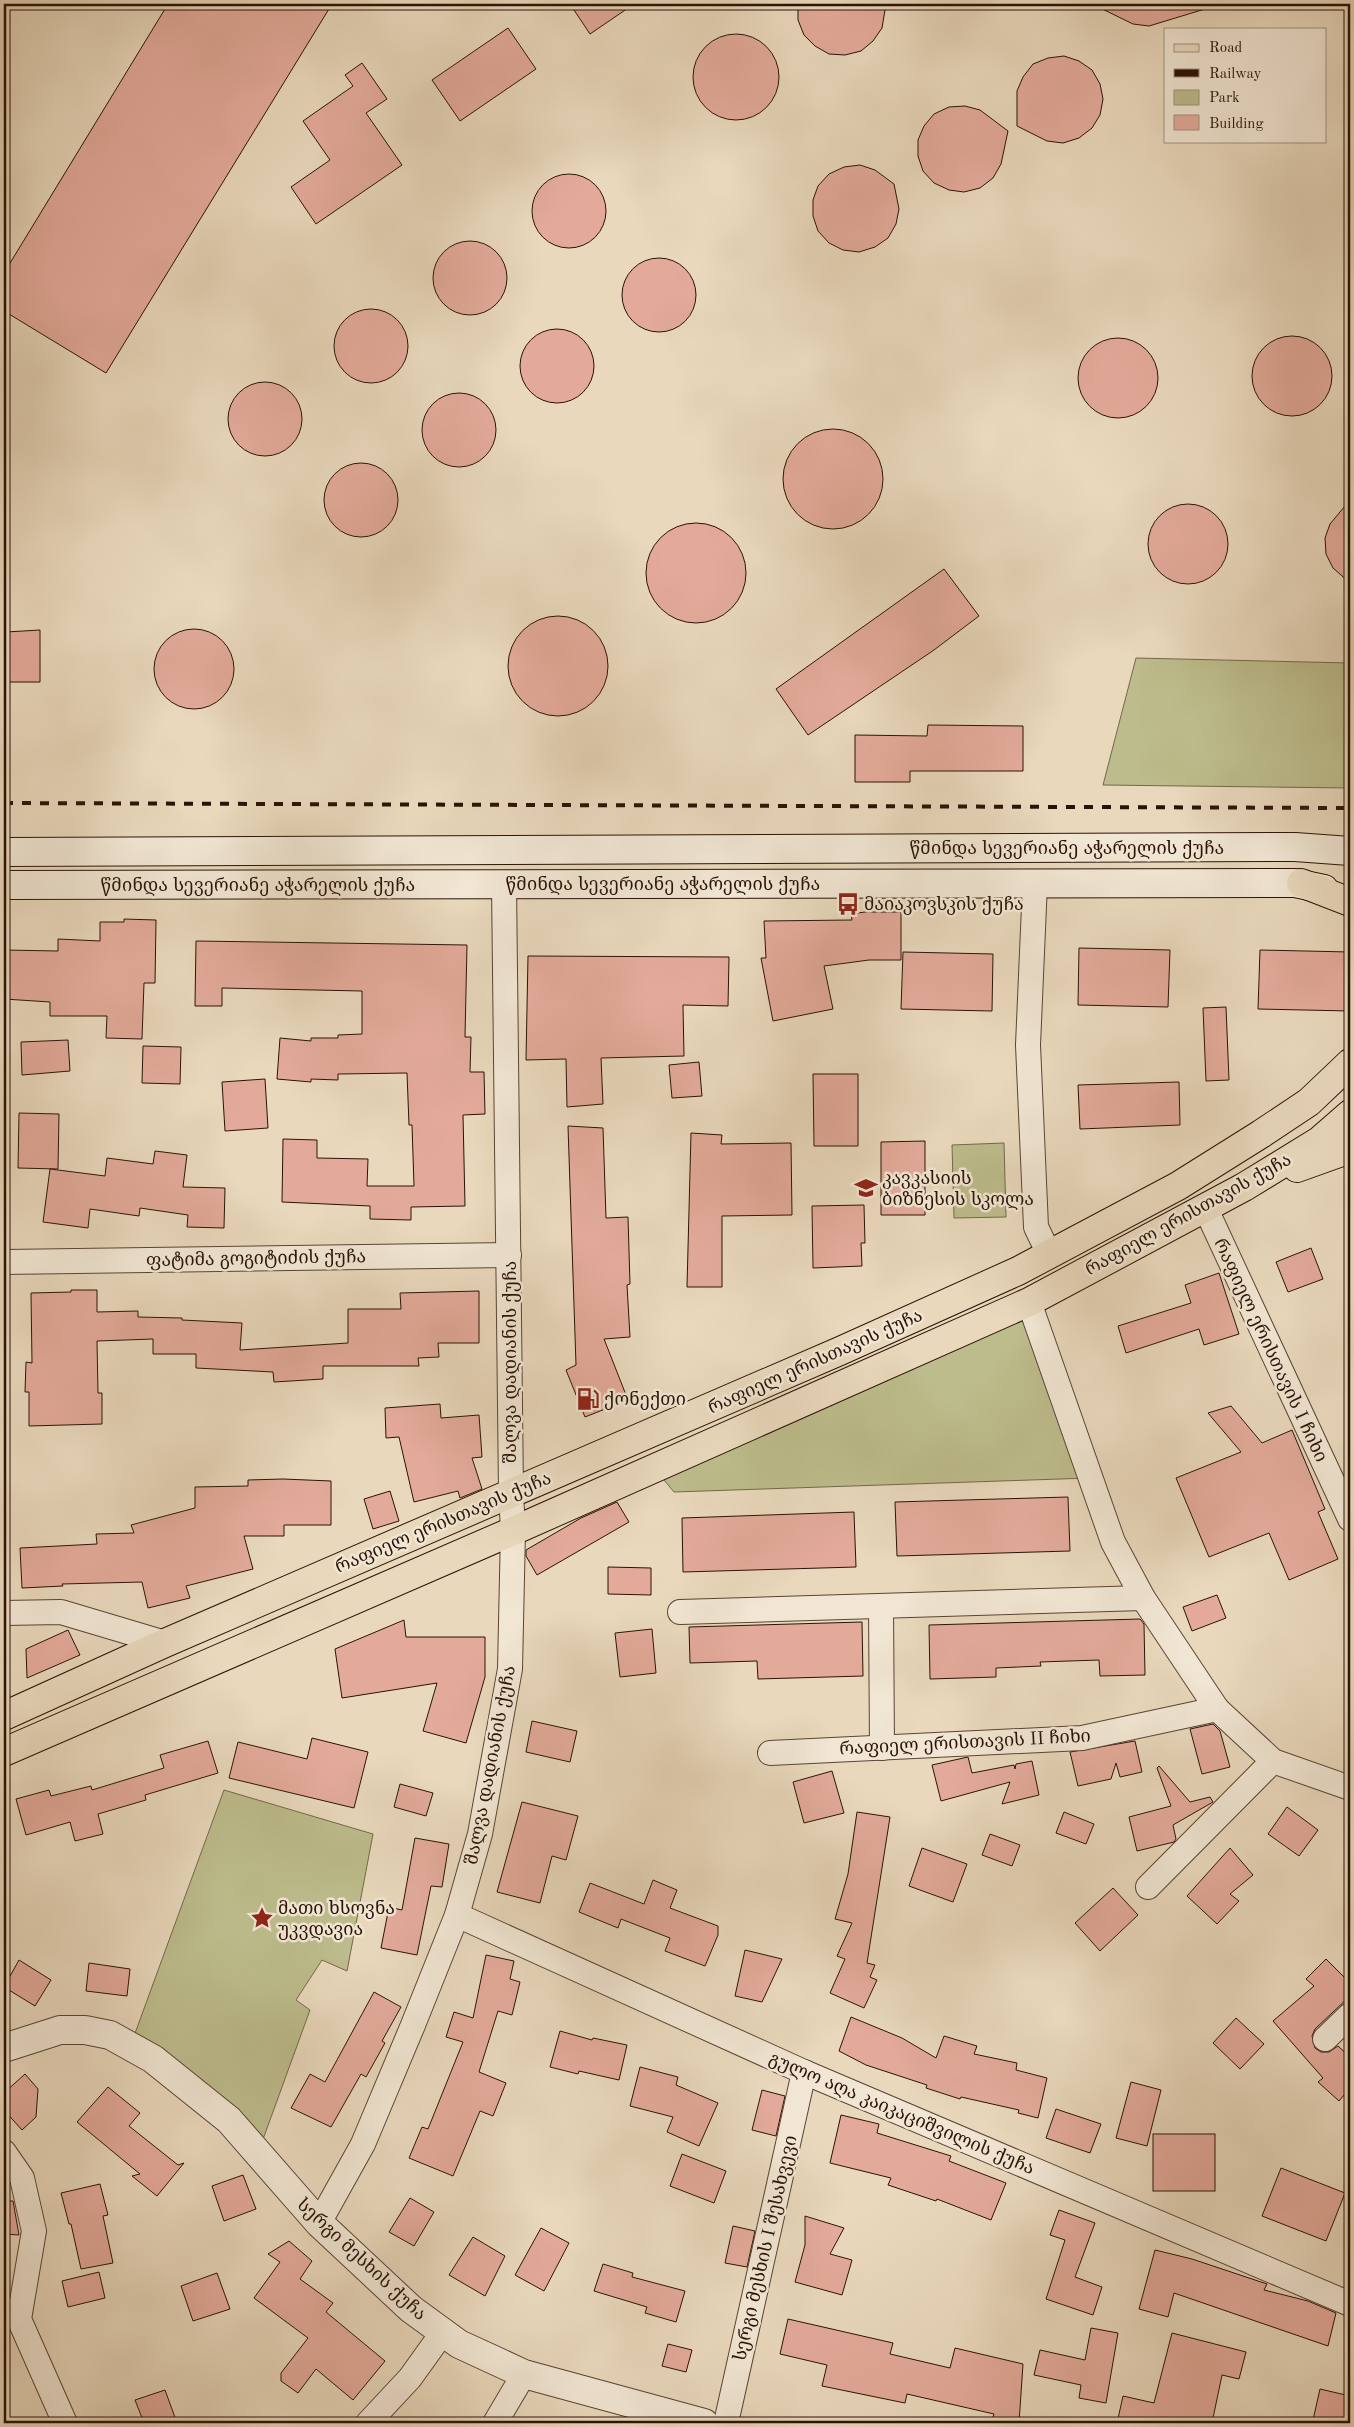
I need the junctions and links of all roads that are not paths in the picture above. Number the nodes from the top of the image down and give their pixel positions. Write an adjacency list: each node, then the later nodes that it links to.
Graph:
1 (1350, 851): 2 (main road, წმინდა სევერიანე აჭარელის ქუჩა)
2 (4, 852)
3 (1035, 883): 4 (main road, წმინდა სევერიანე აჭარელის ქუჩა); 5 (main road, წმინდა სევერიანე აჭარელის ქუჩა); 14 (street)
4 (1301, 883): 7 (main road, წმინდა სევერიანე აჭარელის ქუჩა); 8 (main road)
5 (504, 884): 6 (main road, წმინდა სევერიანე აჭარელის ქუჩა); 15 (street, შალვა დადიანის ქუჩა)
6 (4, 885)
7 (1350, 895)
8 (1350, 902)
9 (1350, 1064): 14 (main road, რაფიელ ერისთავის ქუჩა)
10 (1350, 1114): 12 (main road, რაფიელ ერისთავის ქუჩა)
11 (1350, 1149): 12 (main road)
12 (1244, 1187): 13 (main road, რაფიელ ერისთავის ქუჩა)
13 (1205, 1207): 17 (main road, რაფიელ ერისთავის ქუჩა); 19 (street, რაფიელ ერისთავის I ჩიხი)
14 (1049, 1254): 18 (main road, რაფიელ ერისთავის ქუჩა)
15 (509, 1255): 16 (street, ფატიმა გოგიტიძის ქუჩა); 18 (street, შალვა დადიანის ქუჩა)
16 (4, 1262)
17 (1029, 1302): 20 (main road, რაფიელ ერისთავის ქუჩა); 21 (street)
18 (511, 1492): 20 (street, შალვა დადიანის ქუჩა); 25 (main road, რაფიელ ერისთავის ქუჩა)
19 (1350, 1519)
20 (513, 1531): 29 (main road, რაფიელ ერისთავის ქუჩა); 34 (street, შალვა დადიანის ქუჩა)
21 (1143, 1598): 22 (street); 26 (street)
22 (881, 1606): 23 (street); 28 (street)
23 (680, 1612)
24 (4, 1614): 25 (street)
25 (165, 1643): 27 (main road, რაფიელ ერისთავის ქუჩა)
26 (1217, 1709): 28 (street, რაფიელ ერისთავის II ჩიხი); 31 (street)
27 (4, 1716)
28 (882, 1748): 30 (street, რაფიელ ერისთავის II ჩიხი)
29 (4, 1752)
30 (770, 1753)
31 (1273, 1761): 32 (street); 33 (street)
32 (1350, 1788)
33 (1148, 1887)
34 (457, 1916): 38 (street, გულო აღა კაიკაციშვილის ქუჩა); 40 (street, შალვა დადიანის ქუჩა)
35 (1350, 2015): 36 (street)
36 (1325, 2039)
37 (4, 2048): 40 (main road, სერგი მესხის ქუჩა)
38 (804, 2072): 41 (street, გულო აღა კაიკაციშვილის ქუჩა); 48 (street, სერგი მესხის I შესახვევი)
39 (4, 2152): 44 (street)
40 (319, 2224): 42 (main road, სერგი მესხის ქუჩა)
41 (1350, 2304)
42 (443, 2332): 43 (main road, სერგი მესხის ქუჩა); 45 (street)
43 (524, 2374): 46 (street); 47 (main road, სერგი მესხის ქუჩა)
44 (65, 2423)
45 (368, 2423)
46 (495, 2423)
47 (704, 2423)
48 (726, 2423)

